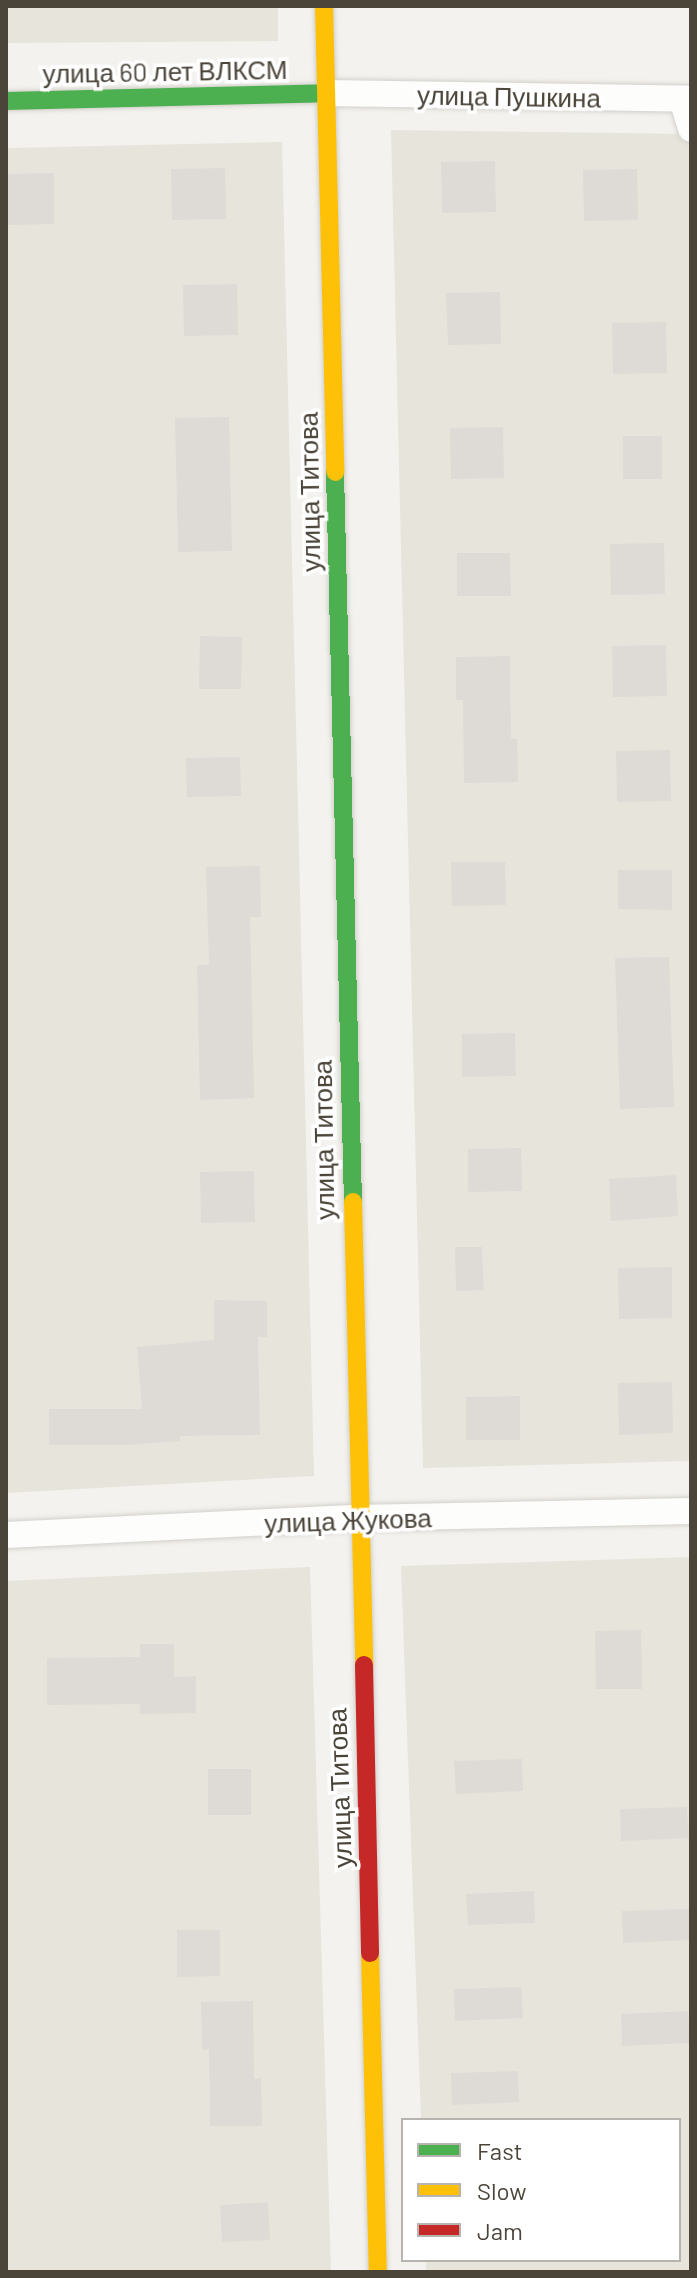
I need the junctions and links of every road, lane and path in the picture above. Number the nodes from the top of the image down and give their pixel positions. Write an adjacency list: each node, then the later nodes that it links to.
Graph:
1 (324, 6): 2 (main road, улица Титова)
2 (326, 93): 3 (street, улица Пушкина); 4 (main road, улица 60 лет ВЛКСМ); 7 (main road, улица Титова)
3 (686, 99): 5 (street)
4 (6, 101)
5 (691, 129)
6 (691, 1511): 7 (street, улица Жукова)
7 (357, 1518): 8 (street, улица Жукова); 9 (main road, улица Титова)
8 (6, 1535)
9 (378, 2272)

